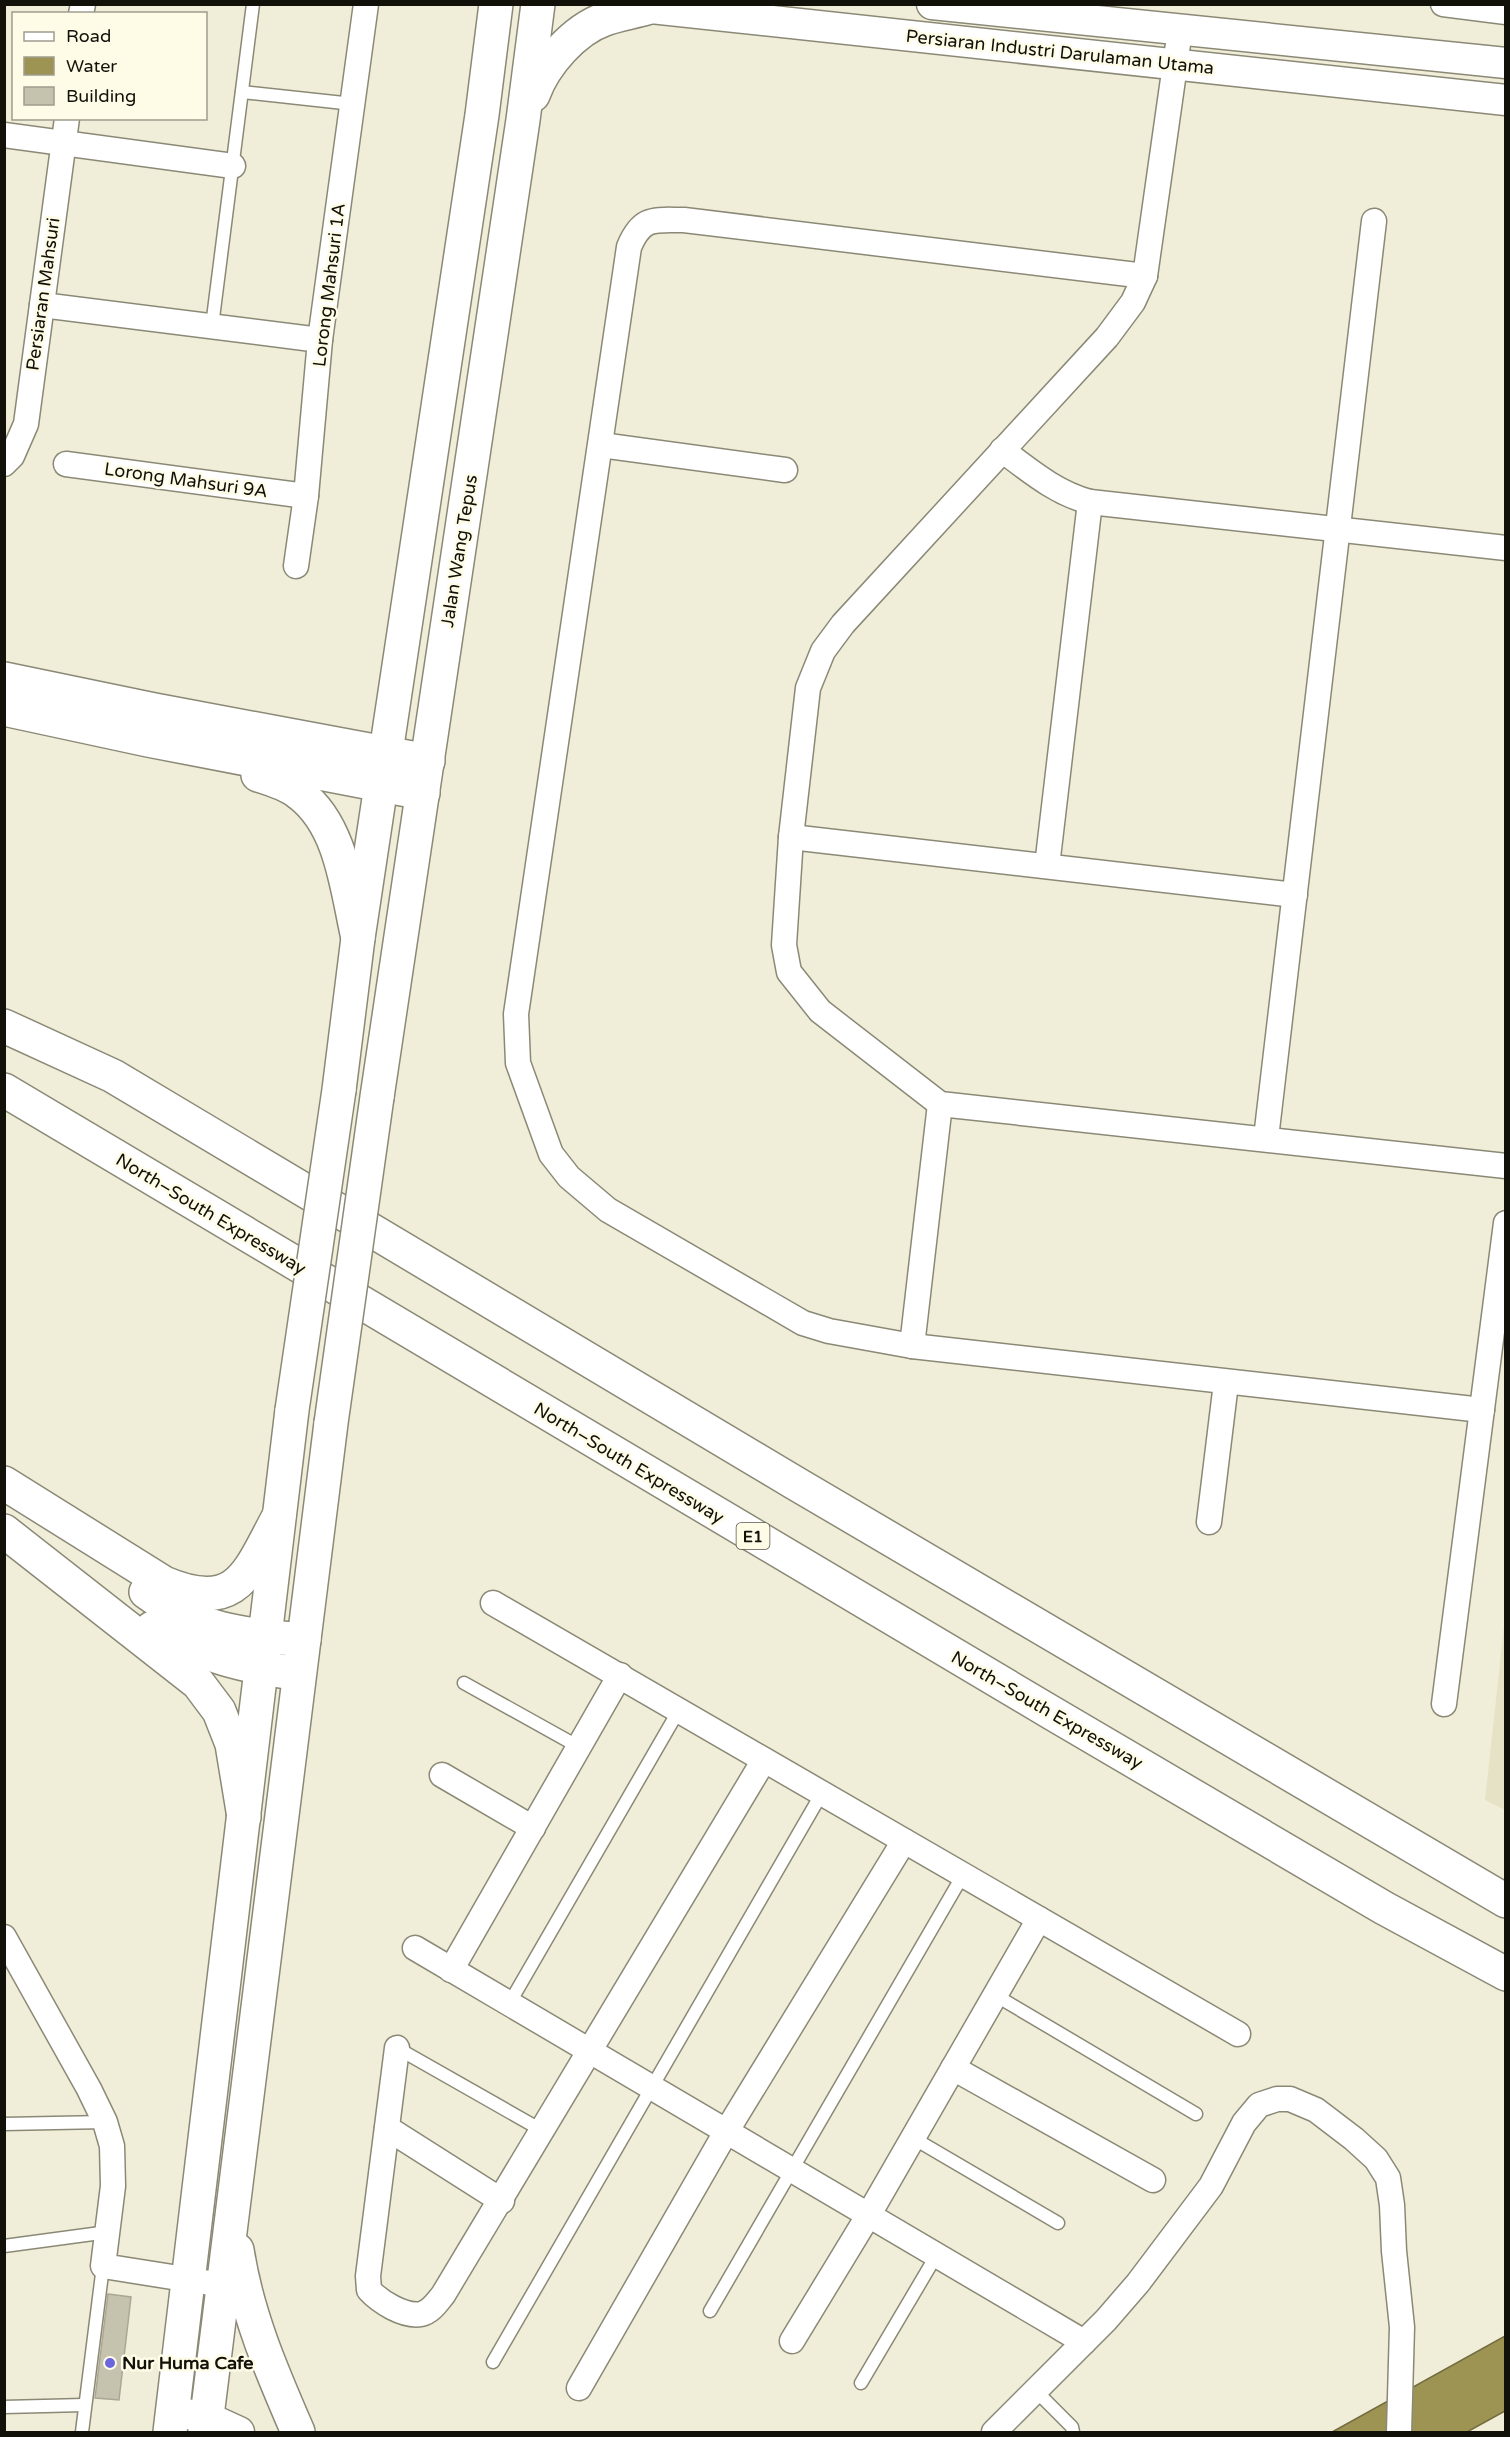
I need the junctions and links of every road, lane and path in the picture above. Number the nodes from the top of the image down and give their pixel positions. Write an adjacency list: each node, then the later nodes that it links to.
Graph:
1 (253, 4): 13 (lane)
2 (366, 4): 15 (street, Lorong Mahsuri 1A)
3 (495, 4): 40 (main road)
4 (538, 4): 17 (main road, Jalan Wang Tepus)
5 (614, 4): 8 (street, Persiaran Industri Darulaman Utama)
6 (932, 4): 10 (street, Persiaran Industri Darulaman Utama)
7 (1443, 4): 9 (street)
8 (647, 8): 12 (street, Persiaran Industri Darulaman Utama); 17 (main road)
9 (1506, 12)
10 (1180, 30): 11 (street, Persiaran Industri Darulaman Utama); 12 (street)
11 (1506, 63)
12 (1174, 65): 14 (street, Persiaran Industri Darulaman Utama); 22 (street)
13 (242, 92): 15 (lane); 20 (lane)
14 (1506, 100)
15 (353, 104): 25 (street, Lorong Mahsuri 1A)
16 (67, 120): 19 (street, Persiaran Mahsuri)
17 (524, 120): 39 (main road, Jalan Wang Tepus)
18 (4, 135): 19 (street)
19 (63, 143): 20 (street); 23 (street, Persiaran Mahsuri)
20 (233, 166): 24 (lane)
21 (1374, 221): 33 (street)
22 (1144, 276): 26 (street); 27 (street)
23 (42, 304): 24 (street); 28 (street, Persiaran Mahsuri)
24 (212, 326): 25 (street)
25 (320, 340): 31 (street, Lorong Mahsuri 1A)
26 (601, 445): 30 (street); 54 (street)
27 (1002, 450): 32 (street); 42 (street)
28 (4, 464)
29 (66, 464): 31 (street, Lorong Mahsuri 9A)
30 (785, 470)
31 (306, 496): 35 (street, Lorong Mahsuri 1A)
32 (1090, 502): 33 (street); 43 (street)
33 (1338, 529): 34 (street); 44 (street)
34 (1506, 548)
35 (296, 566)
36 (4, 679): 40 (main road)
37 (4, 709): 38 (main road)
38 (148, 740): 40 (main road); 45 (main road)
39 (428, 761): 40 (main road); 41 (main road, Jalan Wang Tepus)
40 (383, 770): 41 (main road); 45 (main road)
41 (423, 794): 63 (main road, Jalan Wang Tepus, bridge)
42 (791, 837): 43 (street); 50 (street)
43 (1047, 866): 44 (street)
44 (1295, 895): 51 (street)
45 (358, 938): 58 (main road, bridge)
46 (4, 1004): 48 (main road)
47 (4, 1026): 48 (main road)
48 (113, 1076): 78 (main road)
49 (4, 1090): 83 (main road, North–South Expressway / E1)
50 (940, 1104): 51 (street); 54 (street)
51 (1266, 1138): 52 (street)
52 (1506, 1166)
53 (1506, 1223): 56 (street)
54 (912, 1346): 55 (street)
55 (1226, 1383): 56 (street); 59 (street)
56 (1482, 1410): 68 (street)
57 (4, 1485): 58 (main road); 62 (main road)
58 (279, 1516): 62 (main road)
59 (1209, 1522)
60 (4, 1529): 64 (main road); 74 (main road)
61 (493, 1603): 66 (street)
62 (265, 1637): 63 (main road); 64 (main road)
63 (304, 1640): 65 (main road, Jalan Wang Tepus)
64 (261, 1669): 65 (main road); 74 (main road)
65 (299, 1674): 101 (main road, Jalan Wang Tepus)
66 (620, 1676): 69 (street); 70 (street)
67 (464, 1683): 70 (lane)
68 (1444, 1704)
69 (679, 1710): 71 (street); 85 (lane)
70 (579, 1747): 75 (street)
71 (764, 1760): 73 (street); 88 (street)
72 (442, 1775): 75 (street)
73 (822, 1793): 76 (street); 90 (lane)
74 (243, 1817): 108 (main road)
75 (533, 1828): 82 (street)
76 (904, 1841): 77 (street); 96 (street)
77 (963, 1875): 79 (street); 98 (lane)
78 (1506, 1901)
79 (1039, 1918): 84 (street); 86 (street)
80 (4, 1937): 92 (street)
81 (415, 1948): 82 (street)
82 (451, 1970): 85 (street)
83 (1506, 1974)
84 (995, 1995): 89 (street); 91 (lane)
85 (509, 2004): 88 (street)
86 (1238, 2034)
87 (397, 2048): 94 (street); 95 (lane)
88 (590, 2051): 90 (street); 95 (street)
89 (953, 2068): 97 (street); 99 (street)
90 (650, 2087): 96 (street); 113 (lane)
91 (1196, 2114)
92 (105, 2122): 93 (lane); 104 (street)
93 (4, 2124)
94 (387, 2128): 100 (street); 100 (street)
95 (543, 2131): 100 (street)
96 (726, 2132): 98 (street); 115 (street)
97 (913, 2138): 102 (street); 103 (lane)
98 (792, 2170): 102 (street); 110 (lane)
99 (1153, 2180)
100 (502, 2201)
101 (232, 2216): 109 (main road, Jalan Wang Tepus); 123 (main road)
102 (868, 2216): 106 (street); 111 (street)
103 (1058, 2223)
104 (108, 2232): 105 (lane); 107 (street)
105 (4, 2246)
106 (936, 2256): 112 (street); 114 (lane)
107 (103, 2266): 108 (street); 117 (lane)
108 (189, 2279): 109 (street); 119 (main road)
109 (223, 2285): 120 (main road, Jalan Wang Tepus)
110 (710, 2311)
111 (792, 2341)
112 (1084, 2342): 116 (street); 126 (street)
113 (493, 2362)
114 (861, 2383)
115 (579, 2388)
116 (1036, 2391): 124 (street); 125 (lane)
117 (84, 2405): 118 (lane); 121 (lane)
118 (4, 2407)
119 (172, 2422): 120 (street)
120 (206, 2425): 122 (street)
121 (82, 2433)
122 (239, 2433)
123 (298, 2433)
124 (994, 2433)
125 (1073, 2433)
126 (1399, 2433)

